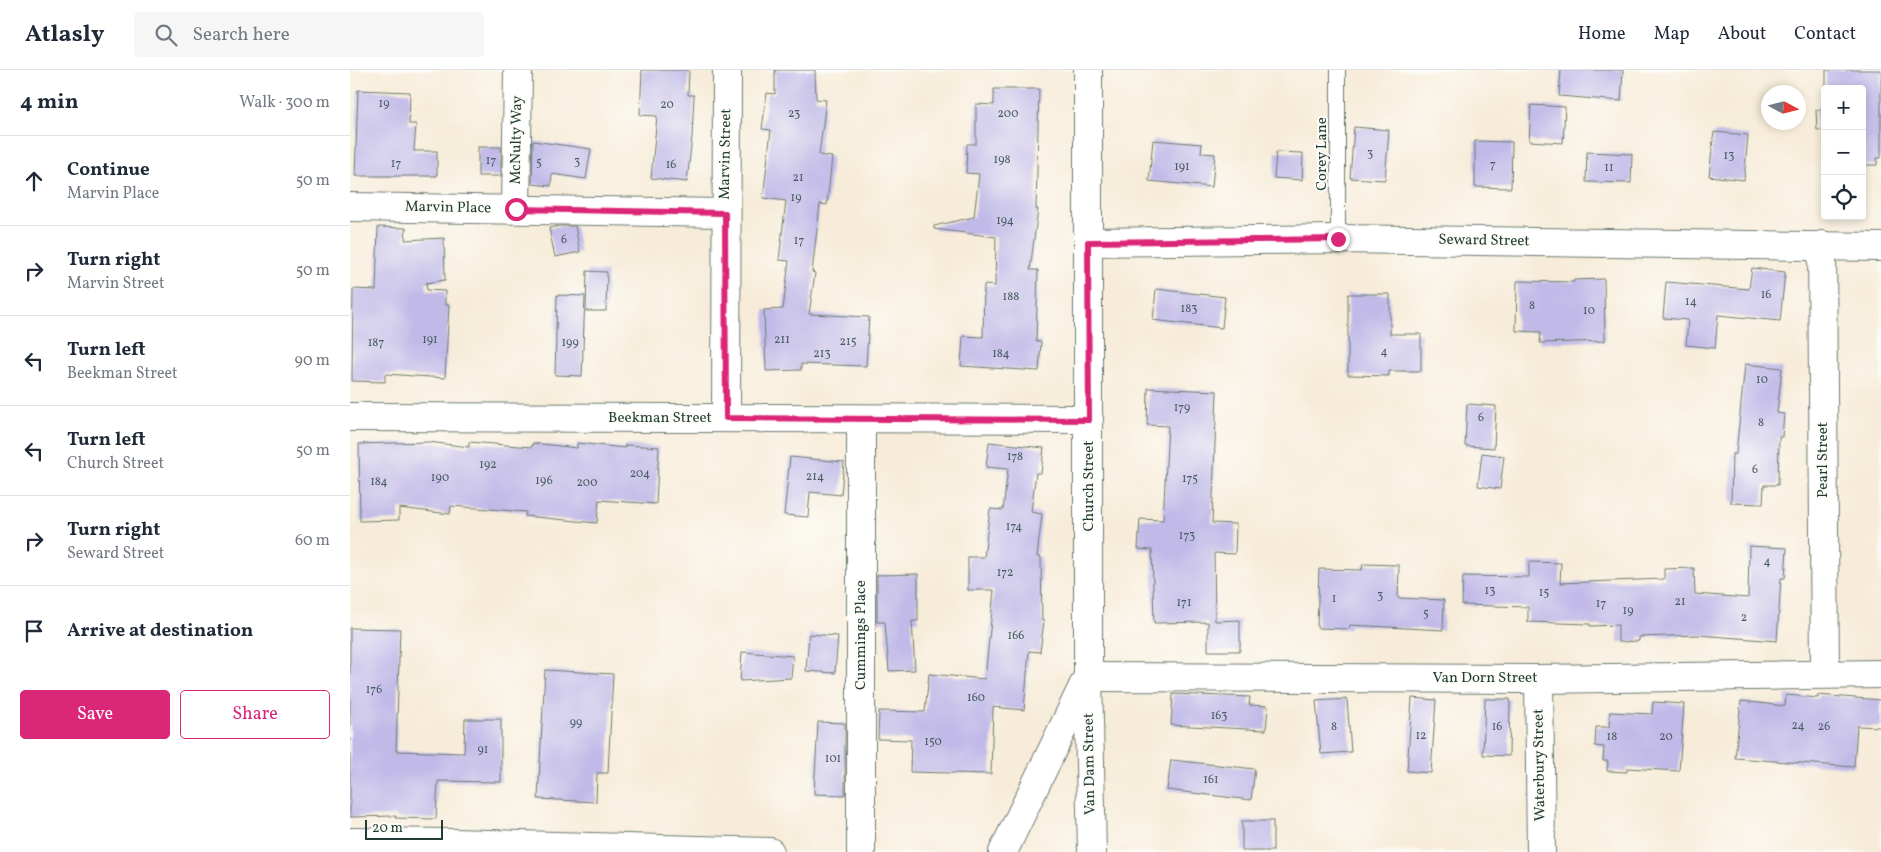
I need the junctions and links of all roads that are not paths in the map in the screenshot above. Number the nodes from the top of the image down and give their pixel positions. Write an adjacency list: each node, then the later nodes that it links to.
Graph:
1 (518, 70): 6 (street, McNulty Way)
2 (726, 70): 7 (street, Marvin Street)
3 (1088, 70): 9 (street, Church Street)
4 (1338, 70): 8 (lane, Corey Lane)
5 (350, 207): 6 (street, Marvin Place)
6 (516, 209): 7 (street, Marvin Place)
7 (725, 213): 13 (street, Marvin Street)
8 (1338, 239): 9 (street, Seward Street); 10 (street, Seward Street)
9 (1088, 242): 15 (street, Church Street)
10 (1822, 245): 11 (street, Seward Street); 16 (street, Pearl Street)
11 (1881, 247)
12 (350, 417): 13 (street, Beekman Street)
13 (726, 418): 14 (street, Beekman Street)
14 (861, 419): 15 (street, Beekman Street); 22 (street, Cummings Place)
15 (1089, 420): 18 (street, Church Street)
16 (1825, 674): 17 (street, Van Dorn Street); 19 (street, Van Dorn Street)
17 (1881, 674)
18 (1088, 677): 19 (street, Van Dorn Street); 23 (street, Church Street); 24 (street, Van Dam Street)
19 (1539, 678): 25 (street, Waterbury Street)
20 (350, 842): 21 (street)
21 (770, 852)
22 (861, 852)
23 (1003, 852)
24 (1092, 852)
25 (1541, 852)

